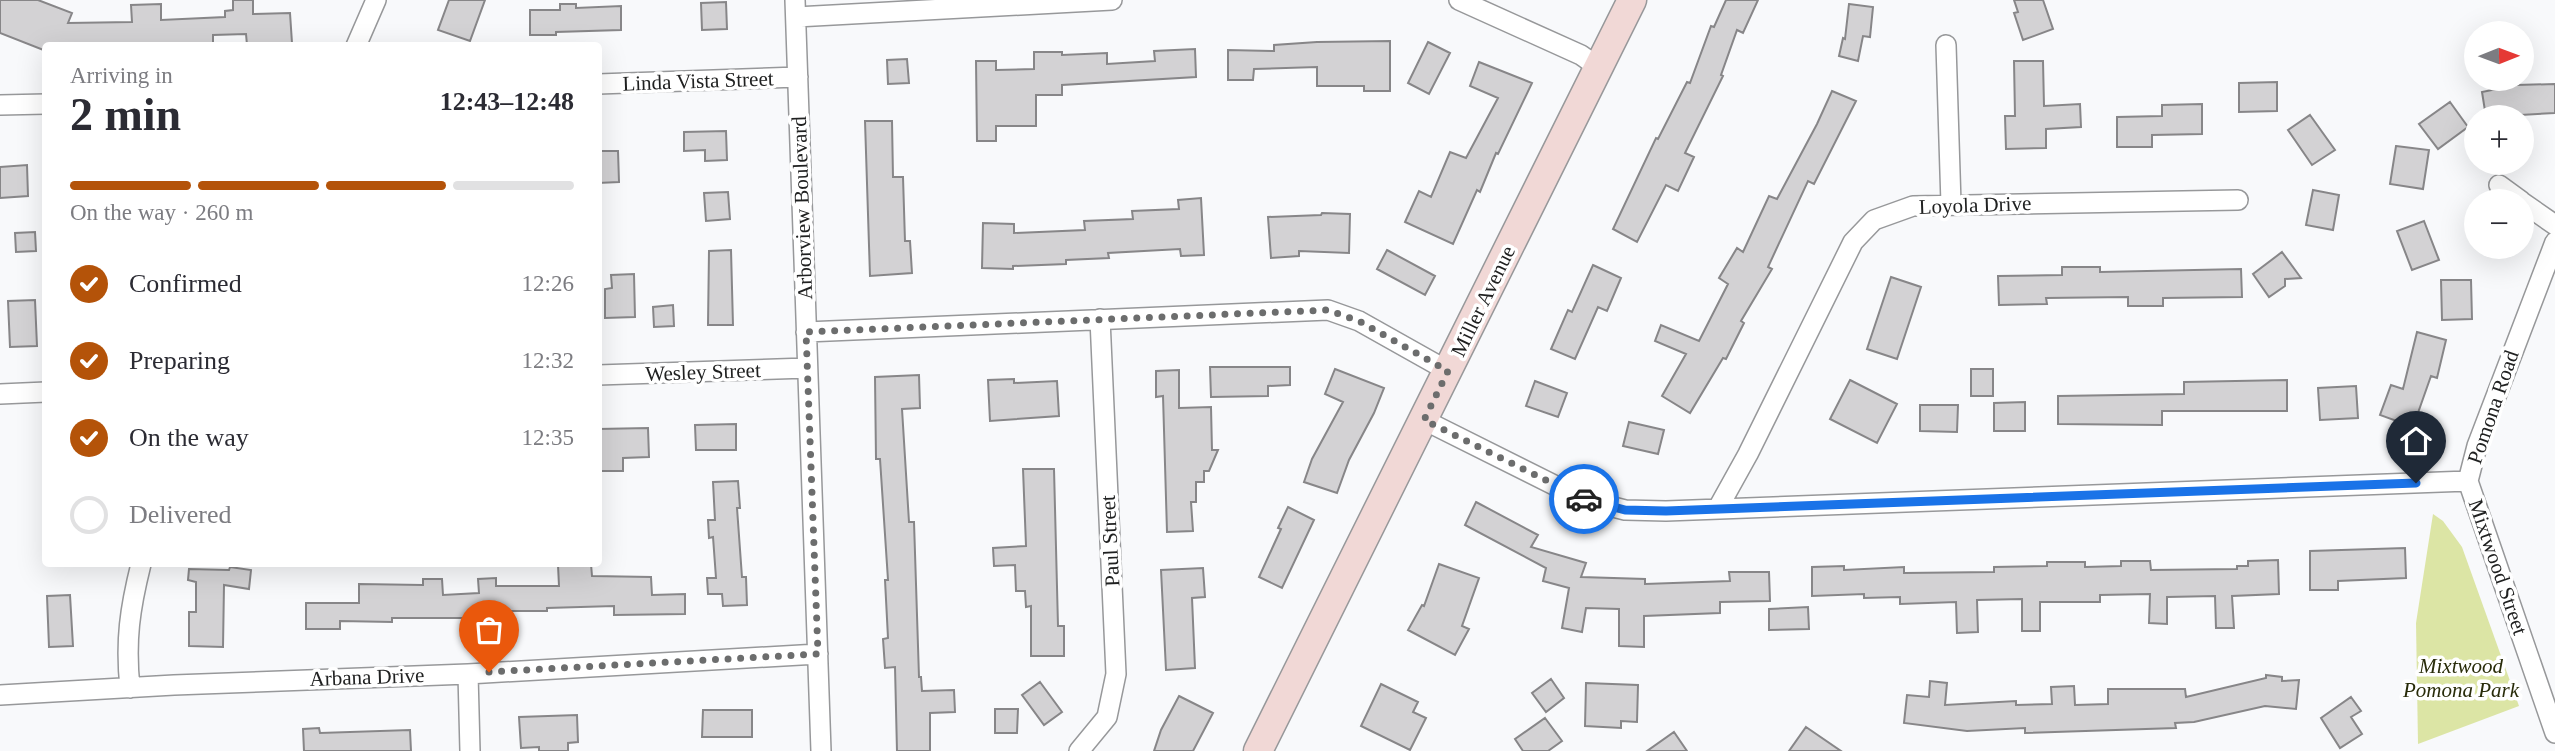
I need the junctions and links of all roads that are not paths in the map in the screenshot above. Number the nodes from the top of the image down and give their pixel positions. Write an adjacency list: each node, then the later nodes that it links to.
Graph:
1 (376, 0): 6 (street)
2 (1112, 0): 5 (street)
3 (1458, 0): 8 (street)
4 (1632, 0): 8 (main road, Miller Avenue)
5 (795, 8): 9 (street, Arborview Boulevard)
6 (358, 42)
7 (1946, 45): 16 (street)
8 (1598, 67): 23 (main road, Miller Avenue)
9 (797, 77): 10 (street, Linda Vista Street); 21 (street, Arborview Boulevard)
10 (602, 84)
11 (42, 104): 12 (street)
12 (0, 105)
13 (2499, 186): 14 (street)
14 (2503, 189)
15 (2238, 200): 16 (street, Loyola Drive)
16 (1951, 204): 29 (street, Loyola Drive)
17 (2534, 211): 18 (street)
18 (2555, 225)
19 (2555, 242): 28 (street, Pomona Road)
20 (1100, 319): 21 (street); 23 (street); 38 (street, Paul Street)
21 (806, 332): 22 (street, Arborview Boulevard)
22 (807, 368): 24 (street, Wesley Street); 31 (street, Arborview Boulevard)
23 (1448, 371): 27 (main road, Miller Avenue)
24 (602, 375)
25 (42, 392): 26 (street)
26 (0, 394)
27 (1424, 420): 29 (street, Pomona Road); 39 (main road, Miller Avenue)
28 (2468, 481): 29 (street, Pomona Road); 35 (street, Mixtwood Street)
29 (1718, 508)
30 (141, 567): 33 (street)
31 (818, 654): 32 (street, Arbana Drive); 37 (street, Arborview Boulevard)
32 (468, 674): 33 (street, Arbana Drive); 36 (street)
33 (130, 688): 34 (street, Arbana Drive)
34 (0, 695)
35 (2555, 733)
36 (470, 751)
37 (821, 751)
38 (1079, 751)
39 (1258, 751)

